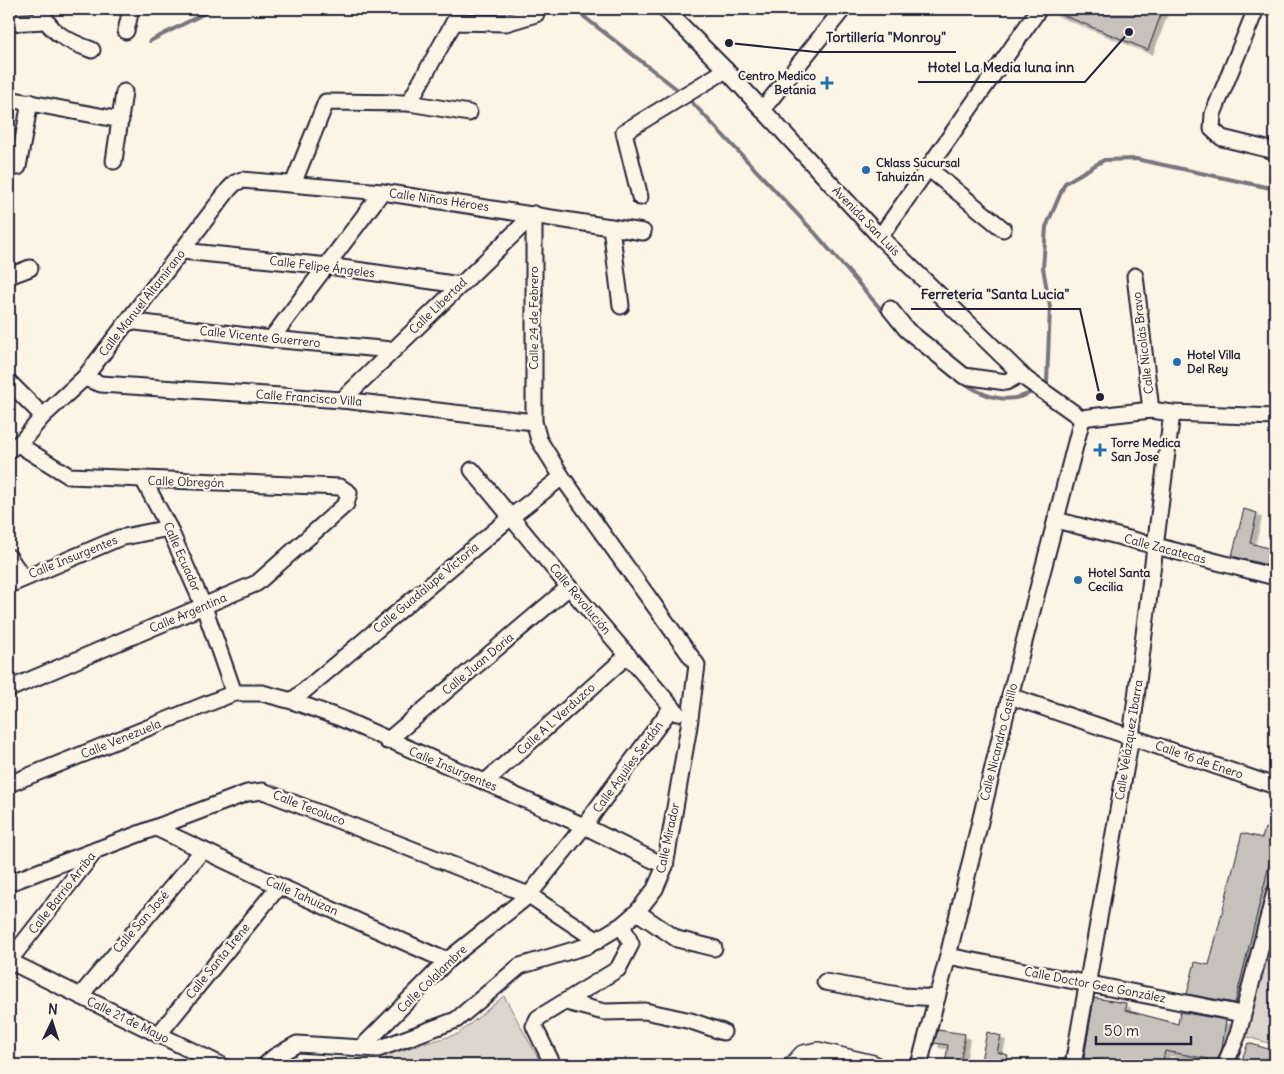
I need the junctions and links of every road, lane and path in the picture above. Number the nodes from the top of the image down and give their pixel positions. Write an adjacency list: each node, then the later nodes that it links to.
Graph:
1 (131, 9): 9 (street)
2 (665, 9): 11 (street, Avenida San Luis)
3 (1039, 9): 22 (street)
4 (1256, 9): 19 (street)
5 (840, 10): 16 (street)
6 (536, 14): 15 (street)
7 (43, 15): 8 (street); 10 (street)
8 (9, 23)
9 (126, 31)
10 (92, 50)
11 (726, 70): 16 (street, Avenida San Luis); 26 (street)
12 (124, 92): 18 (street)
13 (9, 99): 14 (street)
14 (30, 102): 18 (street); 21 (street)
15 (409, 104): 17 (street); 24 (street)
16 (762, 110): 31 (street, Avenida San Luis)
17 (470, 113)
18 (121, 120): 20 (street)
19 (1275, 151)
20 (114, 161)
21 (18, 167)
22 (928, 168): 29 (street); 31 (street)
23 (235, 183): 24 (street, Calle Niños Héroes); 32 (street, Calle Manuel Altamirano)
24 (293, 184): 25 (street, Calle Niños Héroes)
25 (382, 192): 27 (street, Calle Niños Héroes); 33 (street)
26 (640, 197)
27 (534, 214): 28 (street, Calle Niños Héroes); 37 (street, Calle Libertad); 52 (street, Calle 24 de Febrero)
28 (611, 227): 30 (street, Calle Niños Héroes); 38 (street)
29 (1003, 229)
30 (643, 232)
31 (880, 238): 43 (street, Avenida San Luis)
32 (182, 251): 33 (street, Calle Felipe Ángeles); 40 (street, Calle Manuel Altamirano)
33 (328, 266): 37 (street, Calle Felipe Ángeles); 41 (street)
34 (30, 268): 35 (street)
35 (9, 276)
36 (1135, 276): 47 (street, Calle Nicolás Bravo)
37 (460, 285): 42 (street, Calle Libertad)
38 (621, 306)
39 (890, 309): 43 (street)
40 (128, 321): 41 (street, Calle Vicente Guerrero); 44 (street, Calle Manuel Altamirano)
41 (272, 339): 42 (street, Calle Vicente Guerrero)
42 (392, 350): 46 (street, Calle Libertad)
43 (1024, 377): 51 (street, Avenida San Luis)
44 (84, 378): 46 (street, Calle Francisco Villa); 49 (street, Calle Manuel Altamirano)
45 (9, 382): 49 (street)
46 (342, 400): 52 (street, Calle Francisco Villa)
47 (1151, 410): 48 (street); 51 (street)
48 (1172, 413): 50 (street); 62 (street, Calle Velázquez Ibarra)
49 (43, 416): 53 (street, Calle Manuel Altamirano)
50 (1275, 417)
51 (1082, 419): 60 (street, Calle Nicandro Castillo)
52 (534, 422): 56 (street, Calle 24 de Febrero)
53 (22, 440): 54 (street, Calle Manuel Altamirano); 57 (street, Calle Obregón)
54 (9, 450)
55 (472, 470): 59 (street, Calle Revolución)
56 (562, 477): 59 (street, Calle Guadalupe Victoria); 70 (street, Calle 24 de Febrero)
57 (144, 480): 58 (street, Calle Obregón); 61 (street, Calle Ecuador)
58 (346, 504): 68 (street, Calle Argentina)
59 (511, 517): 67 (street, Calle Revolución); 74 (street, Calle Guadalupe Victoria)
60 (1056, 520): 62 (street, Calle Zacatecas); 73 (street, Calle Nicandro Castillo)
61 (169, 528): 65 (street, Calle Insurgentes); 68 (street, Calle Ecuador)
62 (1154, 547): 64 (street, Calle Zacatecas); 77 (street, Calle Velázquez Ibarra)
63 (9, 557): 65 (street)
64 (1275, 577)
65 (23, 578): 66 (street, Calle Insurgentes)
66 (9, 585)
67 (569, 587): 69 (street, Calle Revolución); 78 (street, Calle Juan Doria)
68 (204, 607): 71 (street, Calle Argentina); 72 (street, Calle Ecuador)
69 (628, 655): 75 (street, Calle Revolución); 79 (street, Calle A L Verduzco)
70 (696, 665): 76 (street, Calle Mirador)
71 (9, 689)
72 (234, 693): 74 (street, Calle Insurgentes); 80 (street, Calle Venezuela)
73 (1010, 696): 77 (street, Calle 16 de Enero); 95 (street, Calle Nicandro Castillo)
74 (292, 701): 78 (street, Calle Insurgentes)
75 (672, 707): 76 (street, Calle Revolución); 82 (street, Calle Aquiles Serdán)
76 (689, 726): 86 (street, Calle Mirador)
77 (1131, 737): 81 (street, Calle 16 de Enero); 99 (street, Calle Velázquez Ibarra)
78 (388, 741): 79 (street, Calle Insurgentes)
79 (484, 782): 82 (street, Calle Insurgentes)
80 (9, 784)
81 (1275, 786)
82 (584, 826): 86 (street, Calle Insurgentes); 90 (street, Calle Aquiles Serdán)
83 (156, 828): 84 (street, Calle Tecoluco); 85 (street, Calle Tahuizan); 90 (street, Calle Tecoluco)
84 (97, 849): 87 (street, Calle Tecoluco); 97 (street, Calle Barrio Arriba)
85 (203, 850): 88 (street, Calle Tahuizan); 100 (street, Calle San José)
86 (665, 866): 91 (street, Calle Mirador)
87 (9, 883)
88 (279, 886): 96 (street, Calle Tahuizan); 105 (street, Calle Santa Irene)
89 (1275, 892): 103 (street)
90 (529, 895): 93 (street, Calle Tecoluco); 96 (street, Calle Colalambre)
91 (637, 912): 92 (street, Calle Mirador); 94 (street)
92 (622, 925): 93 (street, Calle Mirador); 102 (street)
93 (598, 941): 106 (street, Calle Mirador)
94 (714, 948)
95 (948, 956): 99 (street, Calle Doctor Gea González); 101 (street, Calle Nicandro Castillo)
96 (449, 959): 106 (street, Calle Colalambre)
97 (9, 961): 100 (street, Calle 21 de Mayo)
98 (825, 982): 101 (street)
99 (1087, 984): 103 (street, Calle Doctor Gea González); 113 (street, Calle Velázquez Ibarra)
100 (80, 996): 105 (street, Calle 21 de Mayo)
101 (937, 998): 112 (street, Calle Nicandro Castillo)
102 (566, 1002): 104 (street); 109 (street)
103 (1242, 1014): 114 (street)
104 (723, 1032)
105 (158, 1035): 107 (street, Calle 21 de Mayo)
106 (362, 1047): 108 (street, Calle Mirador)
107 (221, 1065)
108 (265, 1065)
109 (554, 1065)
110 (794, 1065): 111 (main road)
111 (873, 1065)
112 (919, 1065)
113 (1073, 1065)
114 (1225, 1065)

